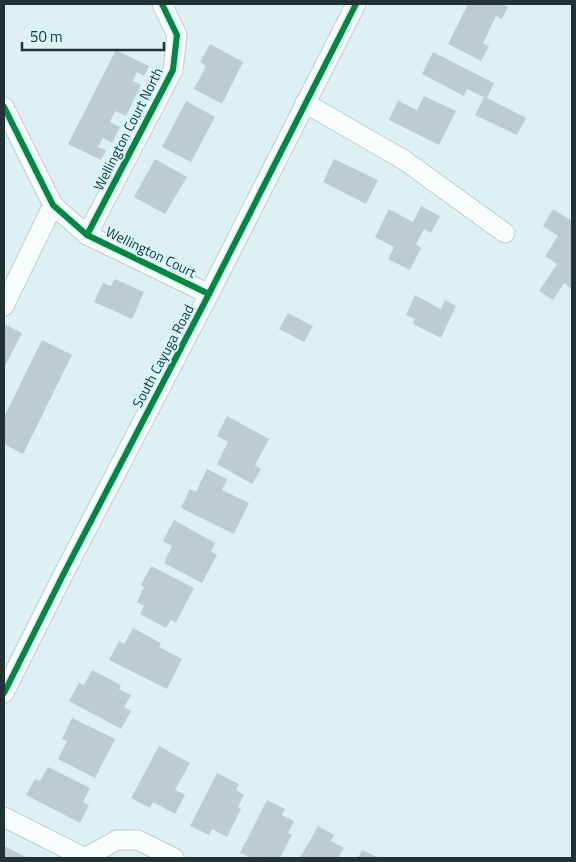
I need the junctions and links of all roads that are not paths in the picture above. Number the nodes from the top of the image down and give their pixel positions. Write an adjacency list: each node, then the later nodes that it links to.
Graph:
1 (162, 4): 7 (street, Wellington Court North)
2 (356, 4): 3 (street, South Cayuga Road)
3 (305, 103): 6 (street); 8 (street, South Cayuga Road)
4 (4, 107): 5 (street, Wellington Court)
5 (53, 205): 7 (street, Wellington Court); 9 (street)
6 (505, 234)
7 (87, 235): 8 (street, Wellington Court)
8 (209, 294): 10 (street, South Cayuga Road)
9 (4, 306)
10 (4, 693)
11 (4, 816): 12 (street)
12 (85, 858): 13 (street)
13 (174, 858)

